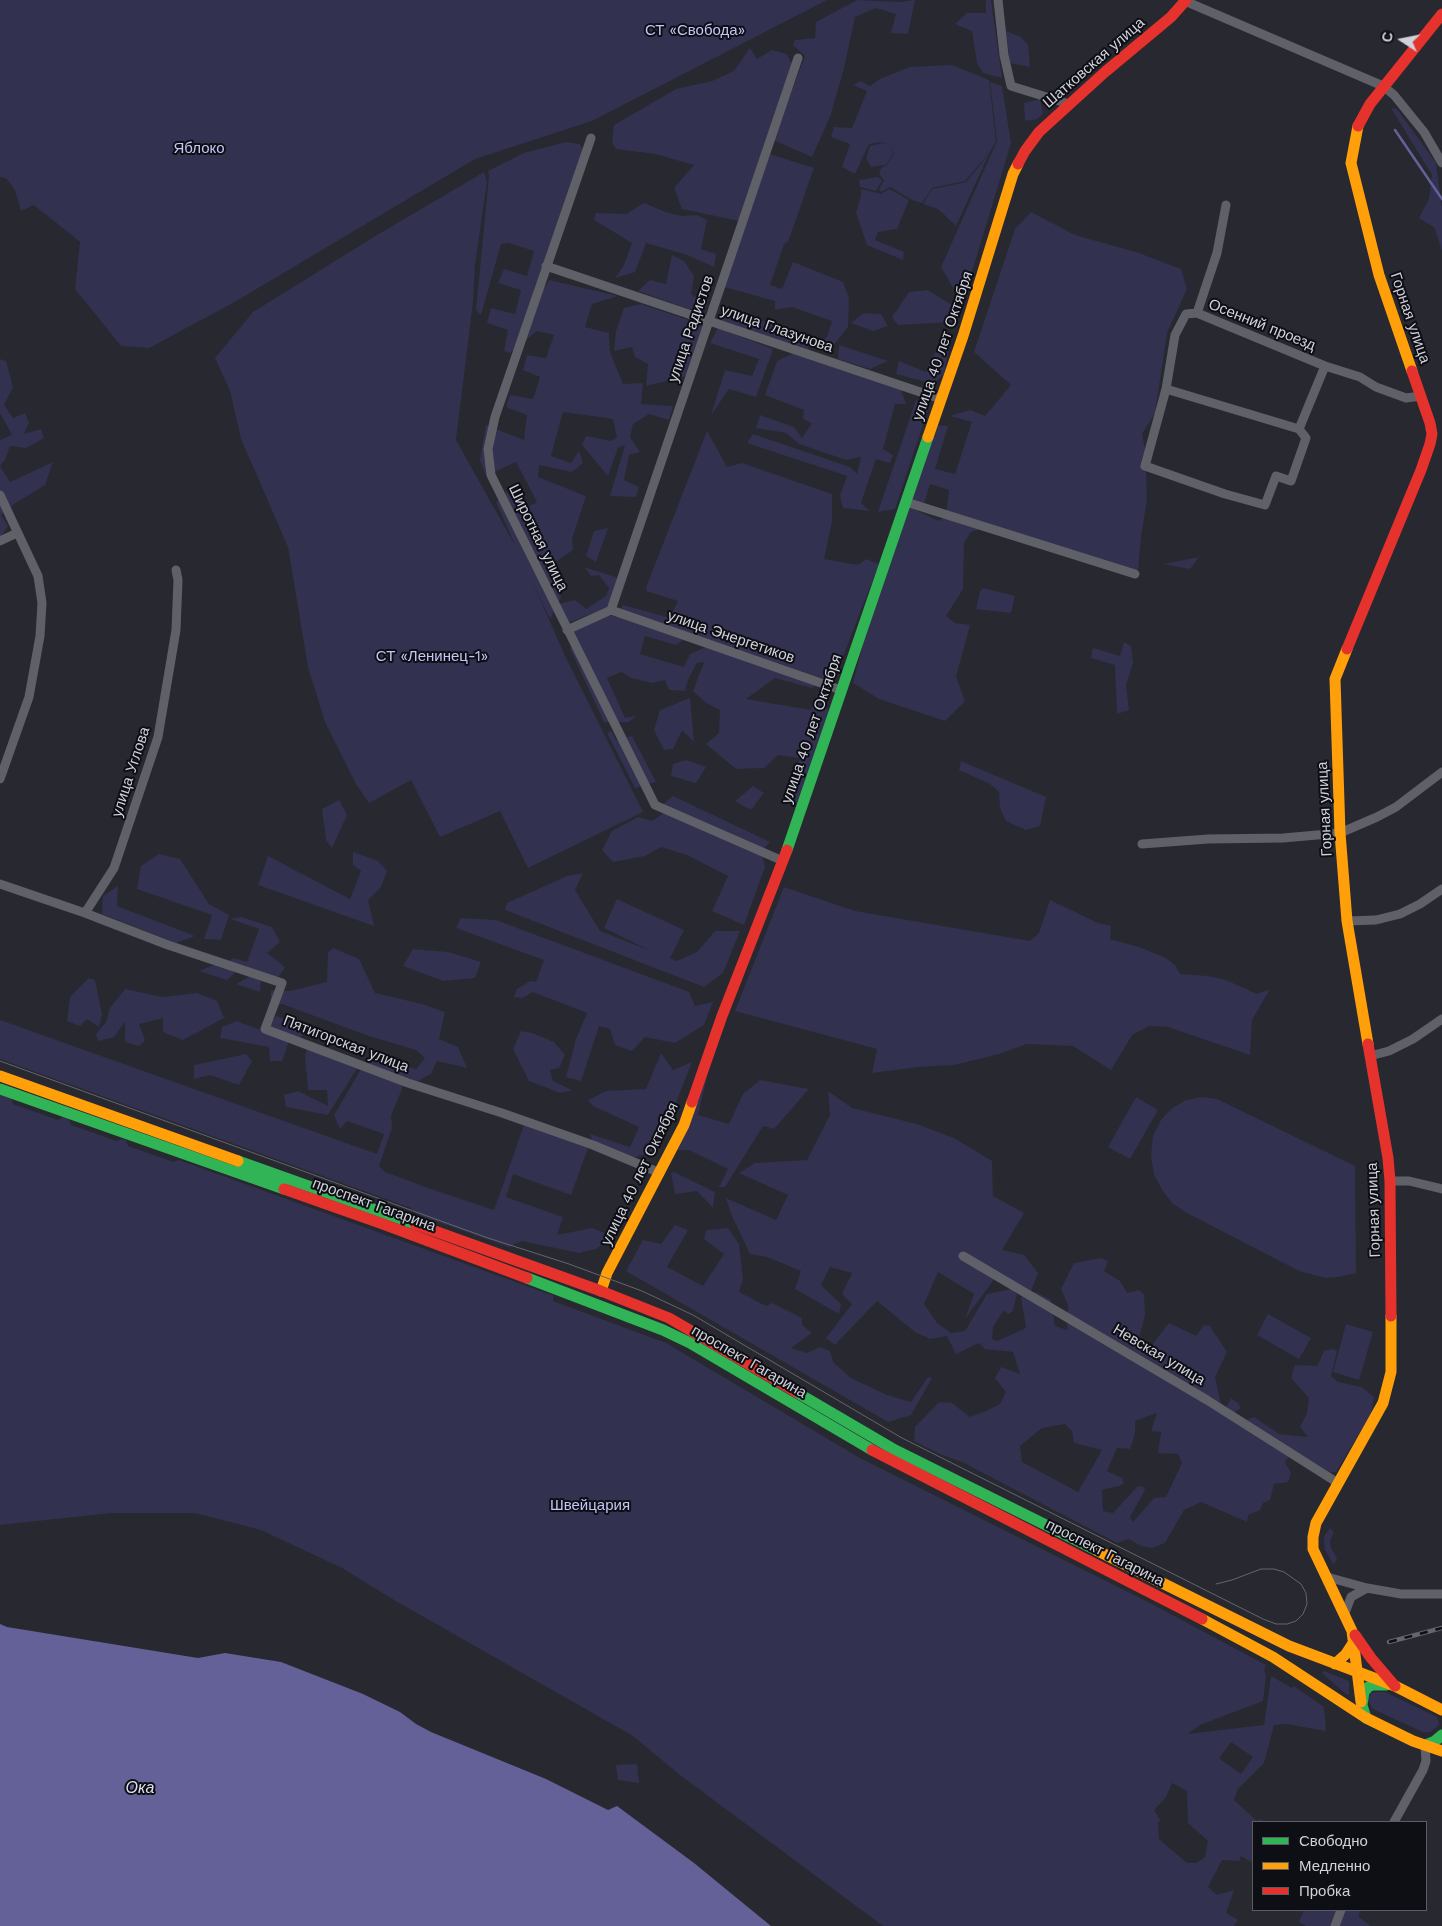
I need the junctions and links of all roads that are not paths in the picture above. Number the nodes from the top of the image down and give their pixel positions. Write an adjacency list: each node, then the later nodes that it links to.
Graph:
1 (998, 0): 6 (street)
2 (1185, 0): 5 (street); 6 (main road, Шатковская улица)
3 (1442, 14): 5 (main road, Горная улица)
4 (798, 58): 13 (street, улица Радистов)
5 (1383, 86): 9 (street); 16 (main road, Горная улица)
6 (1069, 104): 8 (main road, Шатковская улица)
7 (591, 138): 11 (street, Широтная улица)
8 (1025, 151): 17 (main road, улица 40 лет Октября)
9 (1442, 163)
10 (1226, 205): 12 (street, Осенний проезд)
11 (546, 266): 13 (street, улица Глазунова); 26 (street, Широтная улица)
12 (1197, 313): 14 (street, Осенний проезд); 15 (street)
13 (708, 320): 17 (street, улица Глазунова); 25 (street, улица Радистов)
14 (1325, 366): 16 (street, Осенний проезд); 18 (street)
15 (1166, 389): 18 (street); 18 (street)
16 (1421, 396): 30 (main road, Горная улица)
17 (941, 399): 20 (main road, улица 40 лет Октября)
18 (1300, 429)
19 (0, 495): 21 (street)
20 (906, 502): 24 (street); 27 (main road, улица 40 лет Октября)
21 (17, 533): 22 (street); 29 (street)
22 (0, 541)
23 (176, 570): 35 (street, улица Углова)
24 (1135, 574)
25 (611, 610): 26 (street); 27 (street, улица Энергетиков)
26 (568, 630): 32 (street, Широтная улица)
27 (841, 690): 32 (main road, улица 40 лет Октября)
28 (1442, 772): 30 (street)
29 (0, 779)
30 (1340, 833): 31 (street); 36 (main road, Горная улица)
31 (1142, 844)
32 (783, 861): 41 (main road, улица 40 лет Октября)
33 (0, 884): 35 (street, Пятигорская улица)
34 (1442, 890): 36 (street)
35 (85, 913): 41 (street, Пятигорская улица)
36 (1347, 921): 38 (main road, Горная улица)
37 (1442, 1019): 38 (street)
38 (1370, 1056): 42 (main road, Горная улица)
39 (0, 1076): 45 (main road, проспект Гагарина)
40 (0, 1089): 46 (main road, проспект Гагарина)
41 (660, 1173): 45 (main road, улица 40 лет Октября)
42 (1390, 1181): 43 (street); 47 (main road, Горная улица)
43 (1442, 1189)
44 (963, 1256): 47 (street, Невская улица)
45 (600, 1291): 46 (main road, улица 40 лет Октября); 53 (main road, проспект Гагарина)
46 (596, 1304): 58 (main road, проспект Гагарина)
47 (1338, 1483): 48 (main road, Горная улица)
48 (1327, 1577): 49 (street); 51 (main road, Горная улица)
49 (1367, 1588): 50 (street); 51 (street)
50 (1442, 1594)
51 (1345, 1613): 52 (main road, Горная улица)
52 (1353, 1636): 53 (main road); 54 (main road, Горная улица); 55 (main road, Горная улица)
53 (1335, 1664): 54 (main road, проспект Гагарина)
54 (1358, 1672): 55 (main road, проспект Гагарина); 56 (main road, Горная улица)
55 (1395, 1686): 56 (main road, проспект Гагарина); 57 (main road, проспект Гагарина)
56 (1362, 1705): 58 (main road, Горная улица)
57 (1442, 1710)
58 (1366, 1718): 60 (main road, проспект Гагарина)
59 (1442, 1734): 60 (main road)
60 (1426, 1745): 61 (main road, проспект Гагарина); 62 (street)
61 (1442, 1751)
62 (1395, 1821)
63 (1341, 1911): 64 (street)
64 (1335, 1926)

